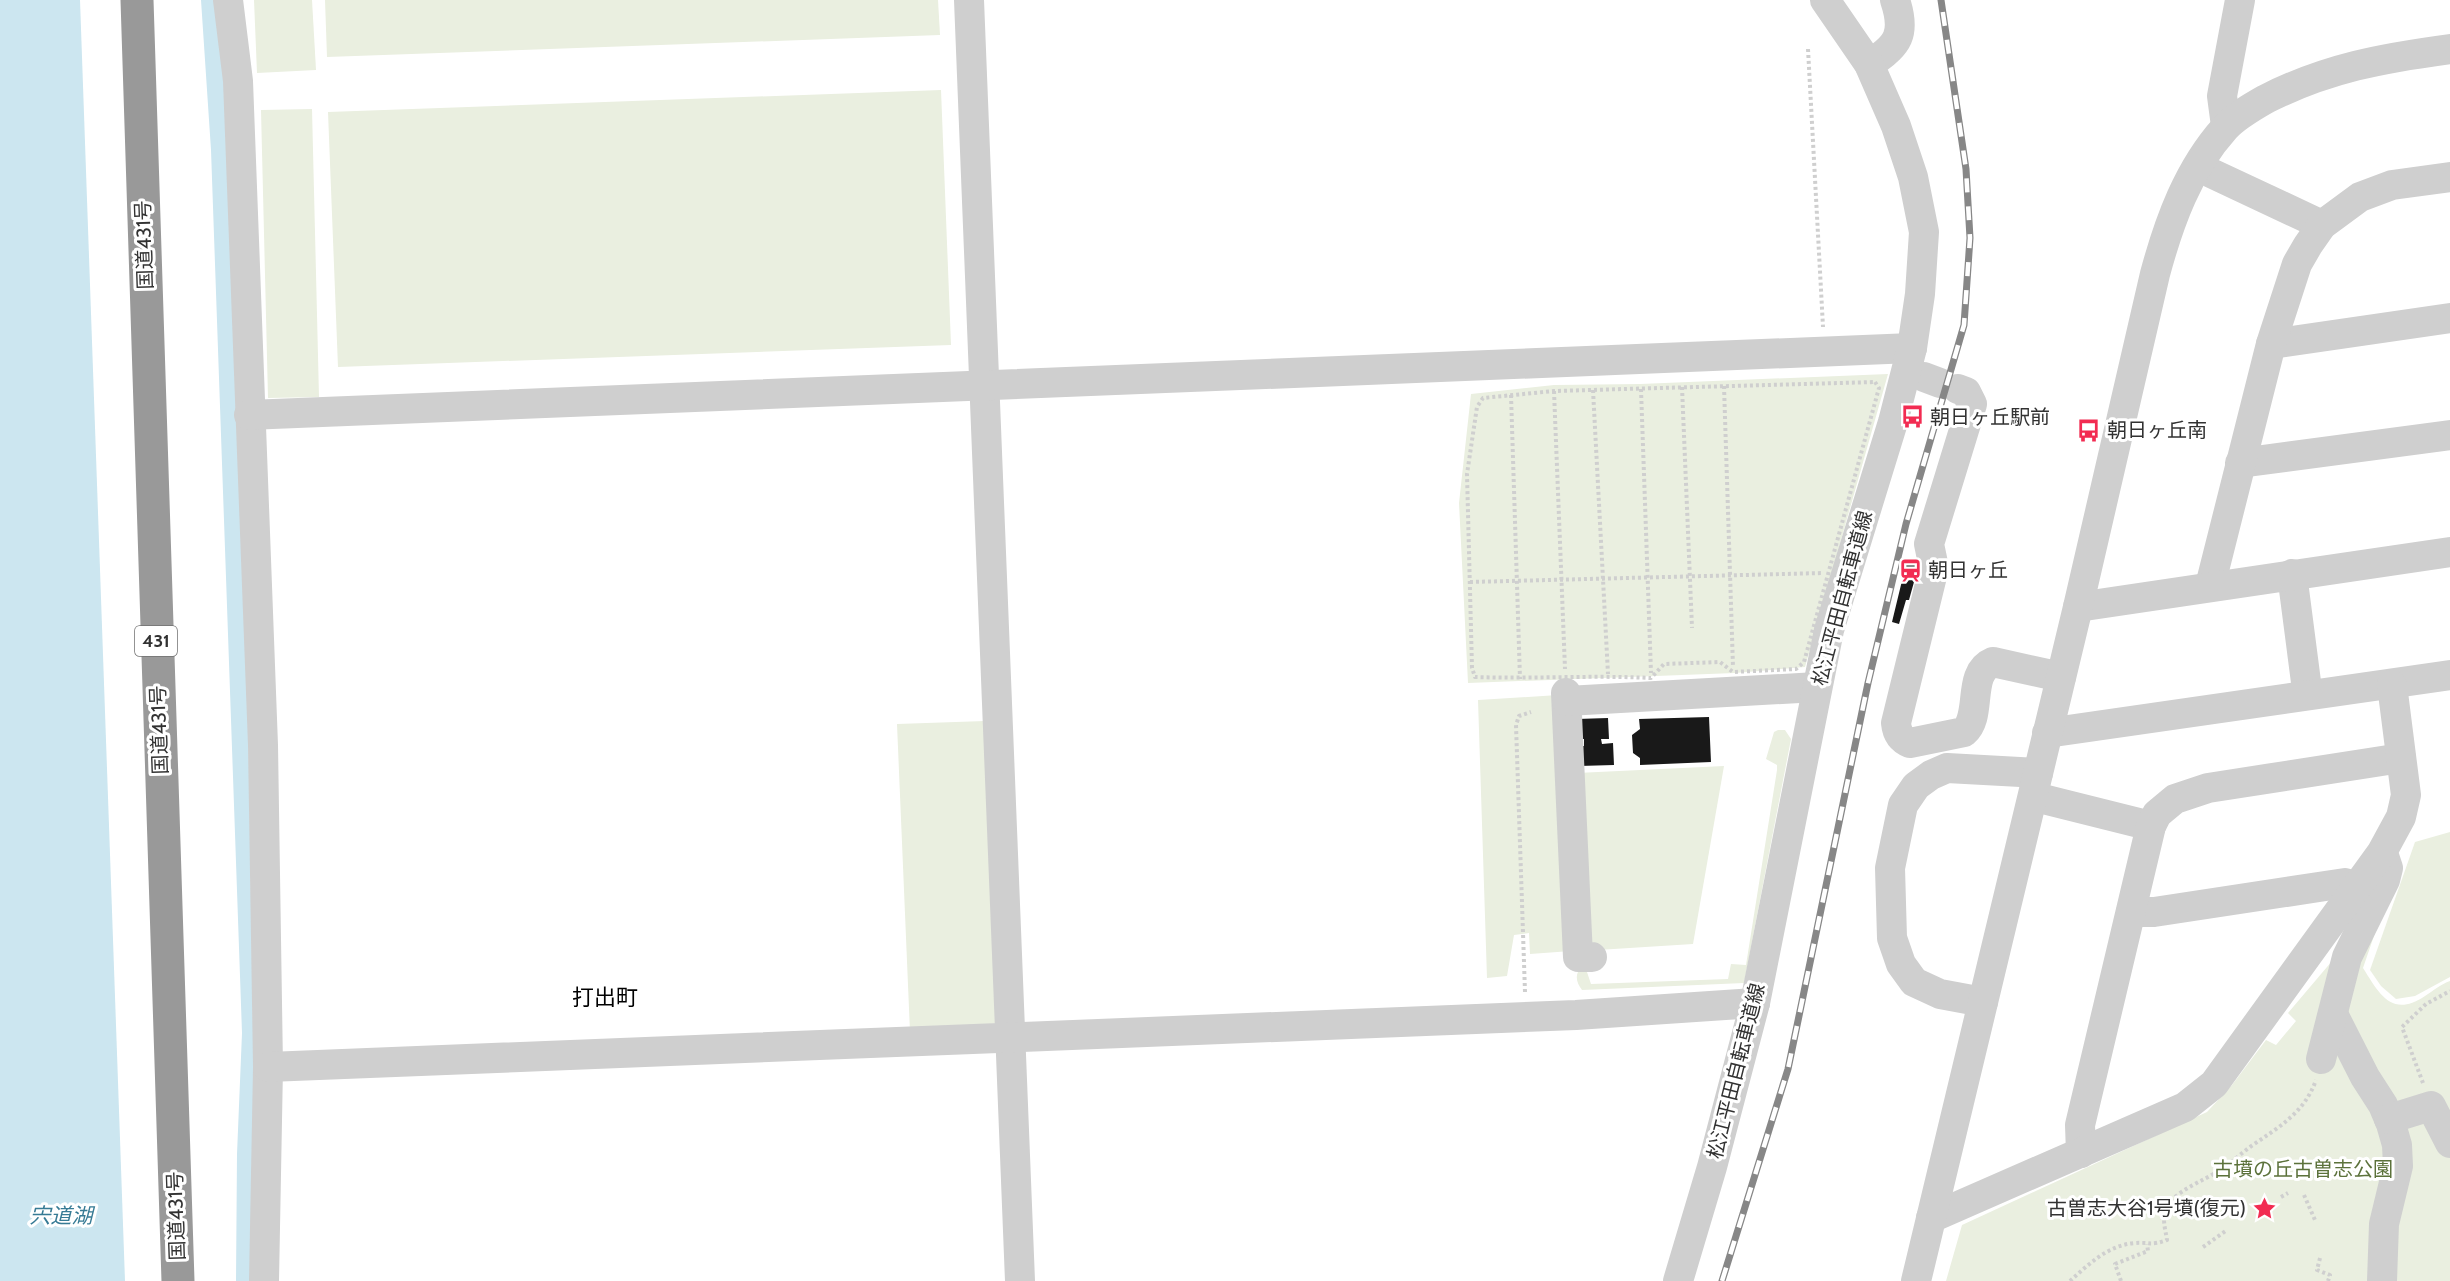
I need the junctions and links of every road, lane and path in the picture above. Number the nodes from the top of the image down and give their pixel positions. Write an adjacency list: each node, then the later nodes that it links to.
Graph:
1 (137, 0): 82 (highway, 国道431号 / 431)
2 (228, 0): 26 (street)
3 (969, 0): 19 (street)
4 (1825, 0): 9 (street, 松江平田自転車道線)
5 (1894, 0): 9 (street)
6 (2240, 0): 10 (street)
7 (1808, 49): 17 (path)
8 (2450, 49): 10 (street)
9 (1869, 64): 16 (street, 松江平田自転車道線)
10 (2226, 126): 40 (street)
11 (2211, 173): 13 (street)
12 (2450, 177): 13 (street)
13 (2322, 225): 15 (street)
14 (2450, 318): 15 (street)
15 (2271, 344): 28 (street)
16 (1912, 348): 17 (street); 50 (street, 松江平田自転車道線)
17 (1824, 352): 19 (street)
18 (1940, 383): 44 (street)
19 (985, 385): 26 (street); 66 (street)
20 (1724, 386): 21 (path); 30 (path); 32 (path)
21 (1682, 387): 22 (path); 33 (path)
22 (1641, 389): 23 (path); 34 (path)
23 (1593, 390): 24 (path); 35 (path)
24 (1554, 391): 25 (path); 36 (path)
25 (1511, 395): 37 (path); 38 (path)
26 (249, 415): 68 (street)
27 (2450, 435): 28 (street)
28 (2240, 464): 39 (street)
29 (2450, 552): 31 (street)
30 (1829, 573): 32 (path); 46 (path)
31 (2292, 574): 39 (street); 47 (street)
32 (1730, 575): 33 (path); 46 (path)
33 (1690, 577): 34 (path); 41 (path)
34 (1648, 578): 35 (path); 49 (path)
35 (1603, 579): 36 (path); 43 (path)
36 (1562, 580): 37 (path); 51 (path)
37 (1517, 581): 38 (path); 45 (path)
38 (1470, 582): 45 (path)
39 (2210, 586): 40 (street)
40 (2078, 607): 44 (street)
41 (1692, 628)
42 (2450, 675): 48 (street)
43 (1608, 676): 45 (path); 49 (path)
44 (2061, 677): 53 (street)
45 (1520, 679)
46 (1734, 682): 49 (street); 49 (path); 50 (street)
47 (2306, 682)
48 (2392, 685): 53 (street); 54 (street)
49 (1651, 687): 51 (street)
50 (1817, 687): 63 (street, 松江平田自転車道線)
51 (1566, 689): 60 (street)
52 (1531, 712): 65 (path)
53 (2047, 733): 55 (street)
54 (2401, 758): 56 (street); 57 (street)
55 (2042, 786): 56 (street); 62 (street); 62 (street)
56 (2151, 826): 59 (street)
57 (2382, 852): 58 (street); 64 (street)
58 (2358, 888): 59 (street); 72 (street)
59 (2132, 912): 72 (street)
60 (1592, 957)
61 (2450, 991): 69 (path)
62 (1983, 1002): 76 (street)
63 (1755, 1004): 65 (street); 85 (street, 松江平田自転車道線)
64 (2333, 1014): 67 (street); 70 (street)
65 (1526, 1017): 66 (street)
66 (1010, 1036): 68 (street); 84 (street)
67 (2322, 1059): 79 (path)
68 (268, 1067): 83 (street)
69 (2431, 1106): 70 (street); 71 (street)
70 (2389, 1119): 90 (street)
71 (2450, 1143)
72 (2081, 1153): 76 (street)
73 (2288, 1193): 75 (path)
74 (2304, 1195): 77 (path)
75 (2281, 1197)
76 (1931, 1218): 86 (street)
77 (2315, 1220)
78 (2227, 1230): 80 (path)
79 (2147, 1244): 87 (path); 88 (path)
80 (2203, 1247)
81 (2320, 1258): 89 (path)
82 (178, 1281)
83 (264, 1281)
84 (1020, 1281)
85 (1678, 1281)
86 (1916, 1281)
87 (2070, 1281)
88 (2121, 1281)
89 (2328, 1281)
90 (2382, 1281)

